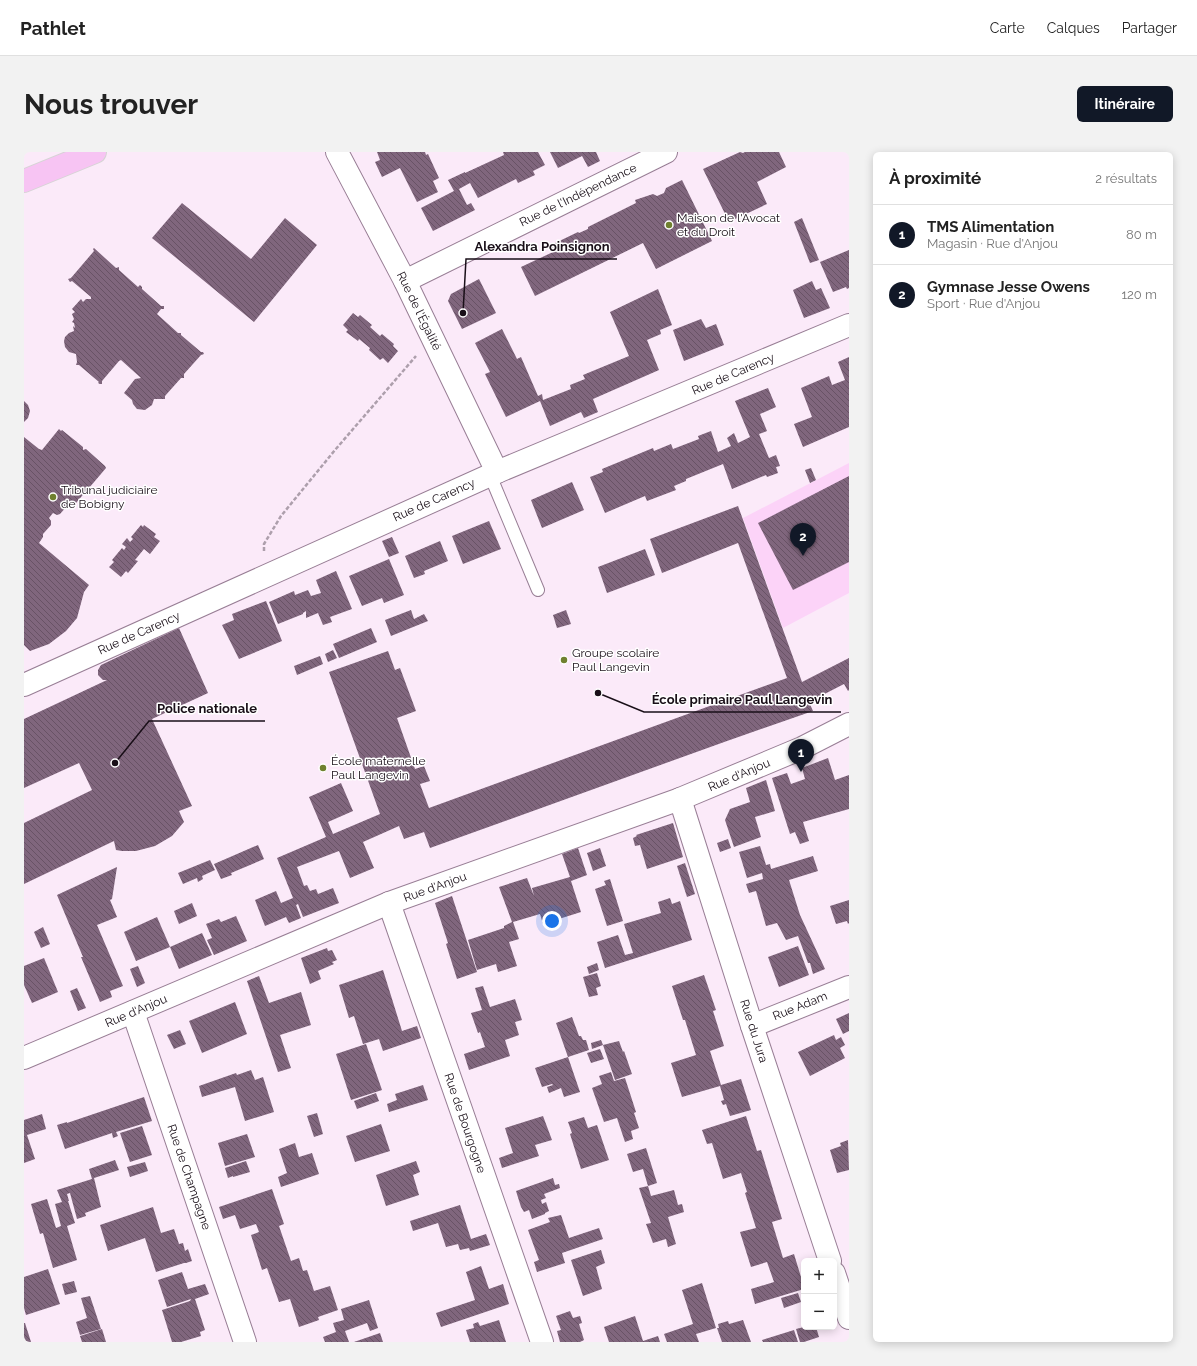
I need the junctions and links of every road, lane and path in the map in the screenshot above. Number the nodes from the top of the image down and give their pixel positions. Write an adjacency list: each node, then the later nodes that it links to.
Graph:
1 (95, 152): 4 (main road)
2 (337, 152): 5 (street, Rue de l'Égalité)
3 (666, 152): 5 (street, Rue de l'Indépendance)
4 (24, 181)
5 (405, 281): 7 (street, Rue de l'Égalité)
6 (849, 325): 8 (street, Rue de Carency)
7 (432, 338): 8 (street, Rue de l'Égalité); 9 (path)
8 (494, 474): 9 (street, Rue de Carency); 10 (lane)
9 (267, 575): 11 (street, Rue de Carency)
10 (538, 590)
11 (24, 685)
12 (849, 724): 13 (street, Rue d'Anjou)
13 (680, 799): 14 (street, Rue d'Anjou); 17 (street, Rue du Jura)
14 (389, 903): 16 (street, Rue d'Anjou); 23 (street, Rue de Bourgogne)
15 (849, 987): 17 (street, Rue Adam)
16 (133, 1012): 18 (street, Rue d'Anjou); 22 (street, Rue de Champagne)
17 (752, 1026): 19 (street, Rue du Jura)
18 (24, 1058)
19 (829, 1258)
20 (837, 1282): 21 (street)
21 (849, 1318)
22 (245, 1342)
23 (542, 1342)

